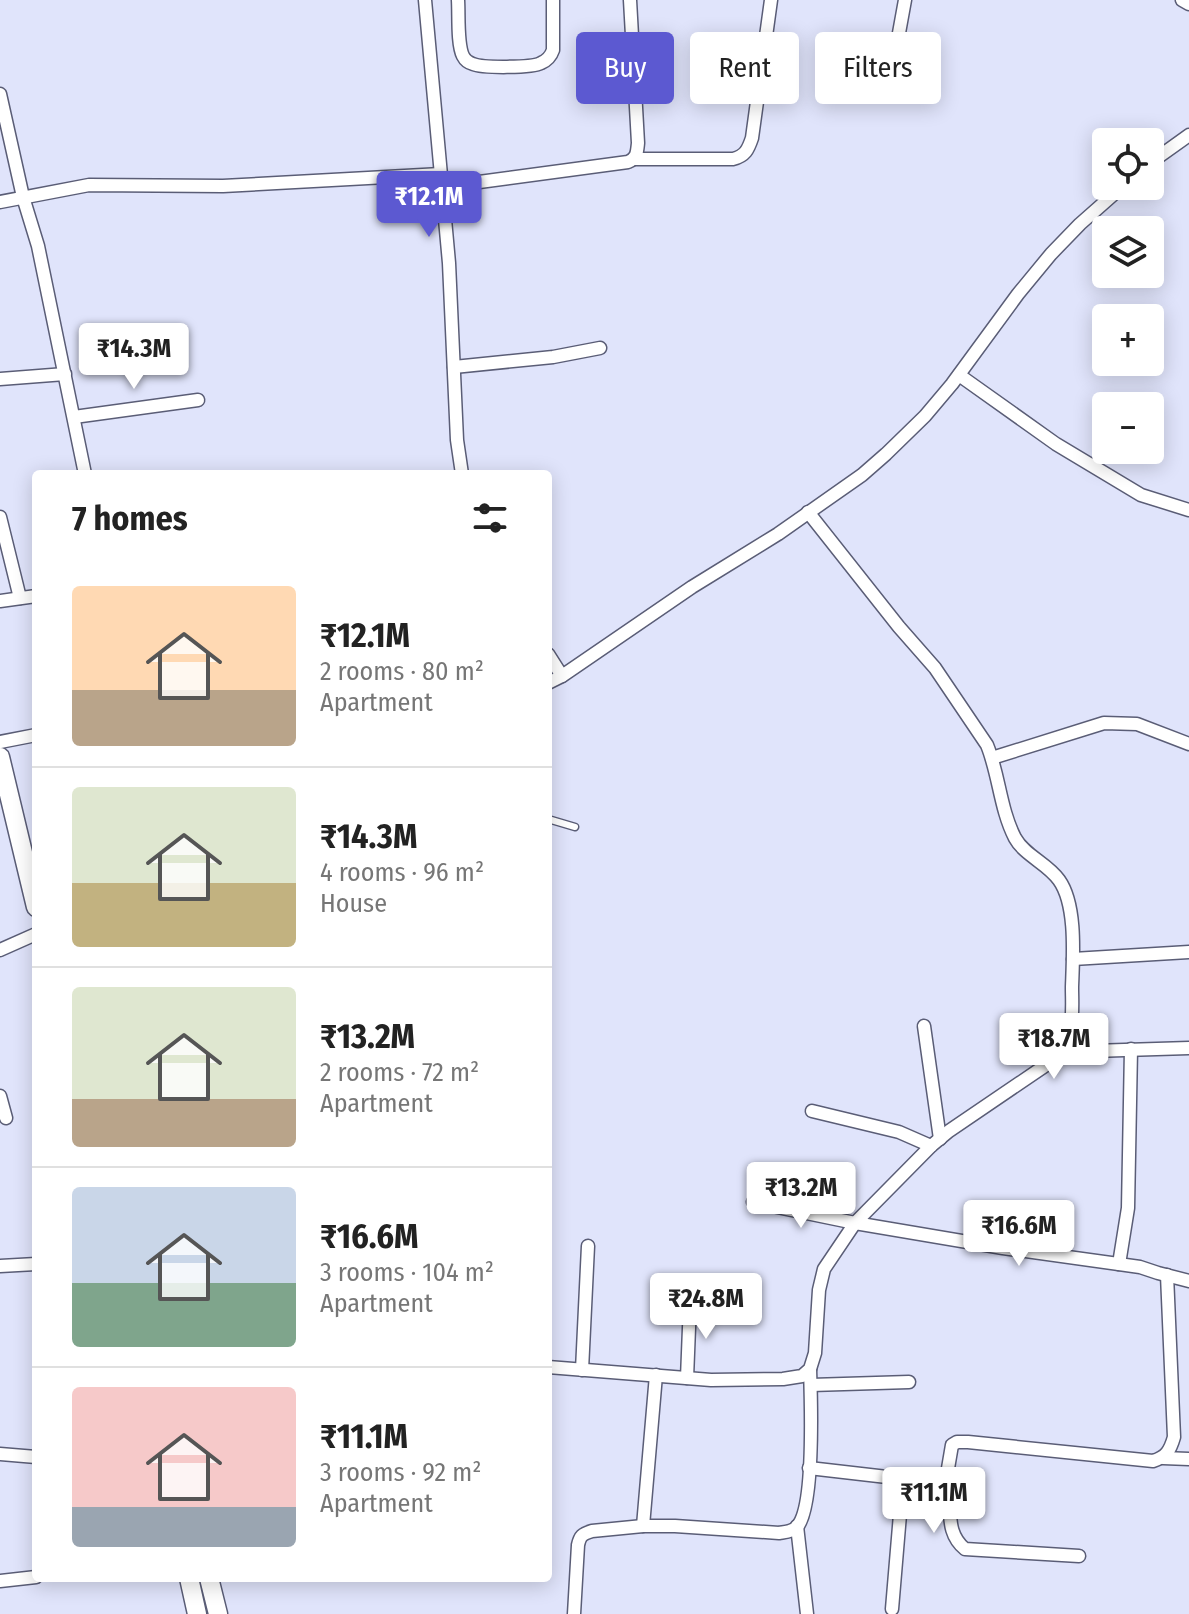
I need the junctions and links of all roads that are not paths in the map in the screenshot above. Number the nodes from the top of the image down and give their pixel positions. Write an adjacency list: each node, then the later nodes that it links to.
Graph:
1 (425, 0): 14 (street)
2 (458, 0): 3 (street)
3 (553, 0)
4 (630, 0): 13 (street)
5 (771, 0): 13 (street)
6 (905, 0): 9 (street)
7 (1182, 0): 8 (street)
8 (1189, 4)
9 (899, 32)
10 (0, 94): 15 (street)
11 (1189, 135): 12 (street)
12 (1164, 153)
13 (634, 159): 14 (street)
14 (442, 181): 15 (street); 19 (street)
15 (23, 197): 17 (street); 20 (street)
16 (1107, 200): 21 (street)
17 (0, 202)
18 (600, 348): 19 (street)
19 (454, 367): 26 (street)
20 (65, 374): 22 (street); 24 (street)
21 (959, 375): 27 (street); 28 (street)
22 (0, 379)
23 (198, 400): 24 (street)
24 (74, 417): 25 (street)
25 (84, 470)
26 (461, 470)
27 (1189, 510)
28 (808, 512): 34 (street); 40 (street)
29 (0, 517): 31 (street)
30 (32, 596): 31 (street)
31 (20, 598): 32 (street)
32 (0, 601)
33 (552, 660): 34 (street)
34 (562, 676): 35 (street)
35 (552, 681)
36 (32, 736): 37 (street)
37 (0, 742)
38 (1189, 744): 40 (street)
39 (0, 757): 41 (main road)
40 (992, 758): 48 (street)
41 (3, 782): 44 (main road)
42 (552, 820): 43 (lane)
43 (575, 827)
44 (32, 892)
45 (32, 936): 46 (street)
46 (0, 950)
47 (1189, 952): 48 (street)
48 (1073, 959): 52 (street)
49 (924, 1026): 56 (street)
50 (1189, 1048): 51 (street)
51 (1131, 1049): 52 (street); 61 (street)
52 (1060, 1052): 56 (street)
53 (0, 1096): 55 (street)
54 (812, 1111): 56 (street)
55 (6, 1118)
56 (935, 1142): 58 (street)
57 (753, 1202): 58 (street)
58 (855, 1223): 61 (street); 67 (street)
59 (588, 1246): 68 (street)
60 (32, 1264): 62 (street)
61 (1119, 1264): 63 (street)
62 (0, 1266)
63 (1167, 1275): 64 (street); 75 (street)
64 (1189, 1281)
65 (690, 1303): 70 (street)
66 (552, 1367): 68 (street)
67 (810, 1369): 70 (street); 72 (street)
68 (582, 1370): 69 (street)
69 (656, 1375): 70 (street); 80 (street)
70 (687, 1378)
71 (909, 1382): 72 (street)
72 (811, 1385): 77 (street)
73 (0, 1454): 74 (street)
74 (32, 1457)
75 (1163, 1458): 76 (street); 79 (street)
76 (1189, 1459)
77 (809, 1468): 78 (street); 81 (street)
78 (903, 1479): 79 (street); 87 (street)
79 (945, 1486): 82 (street)
80 (643, 1526): 81 (street); 90 (street)
81 (797, 1526): 91 (street)
82 (1079, 1556)
83 (32, 1577): 84 (street)
84 (0, 1581)
85 (190, 1582): 88 (main road)
86 (210, 1582): 89 (main road)
87 (892, 1609)
88 (197, 1614)
89 (218, 1614)
90 (574, 1614)
91 (807, 1614)

